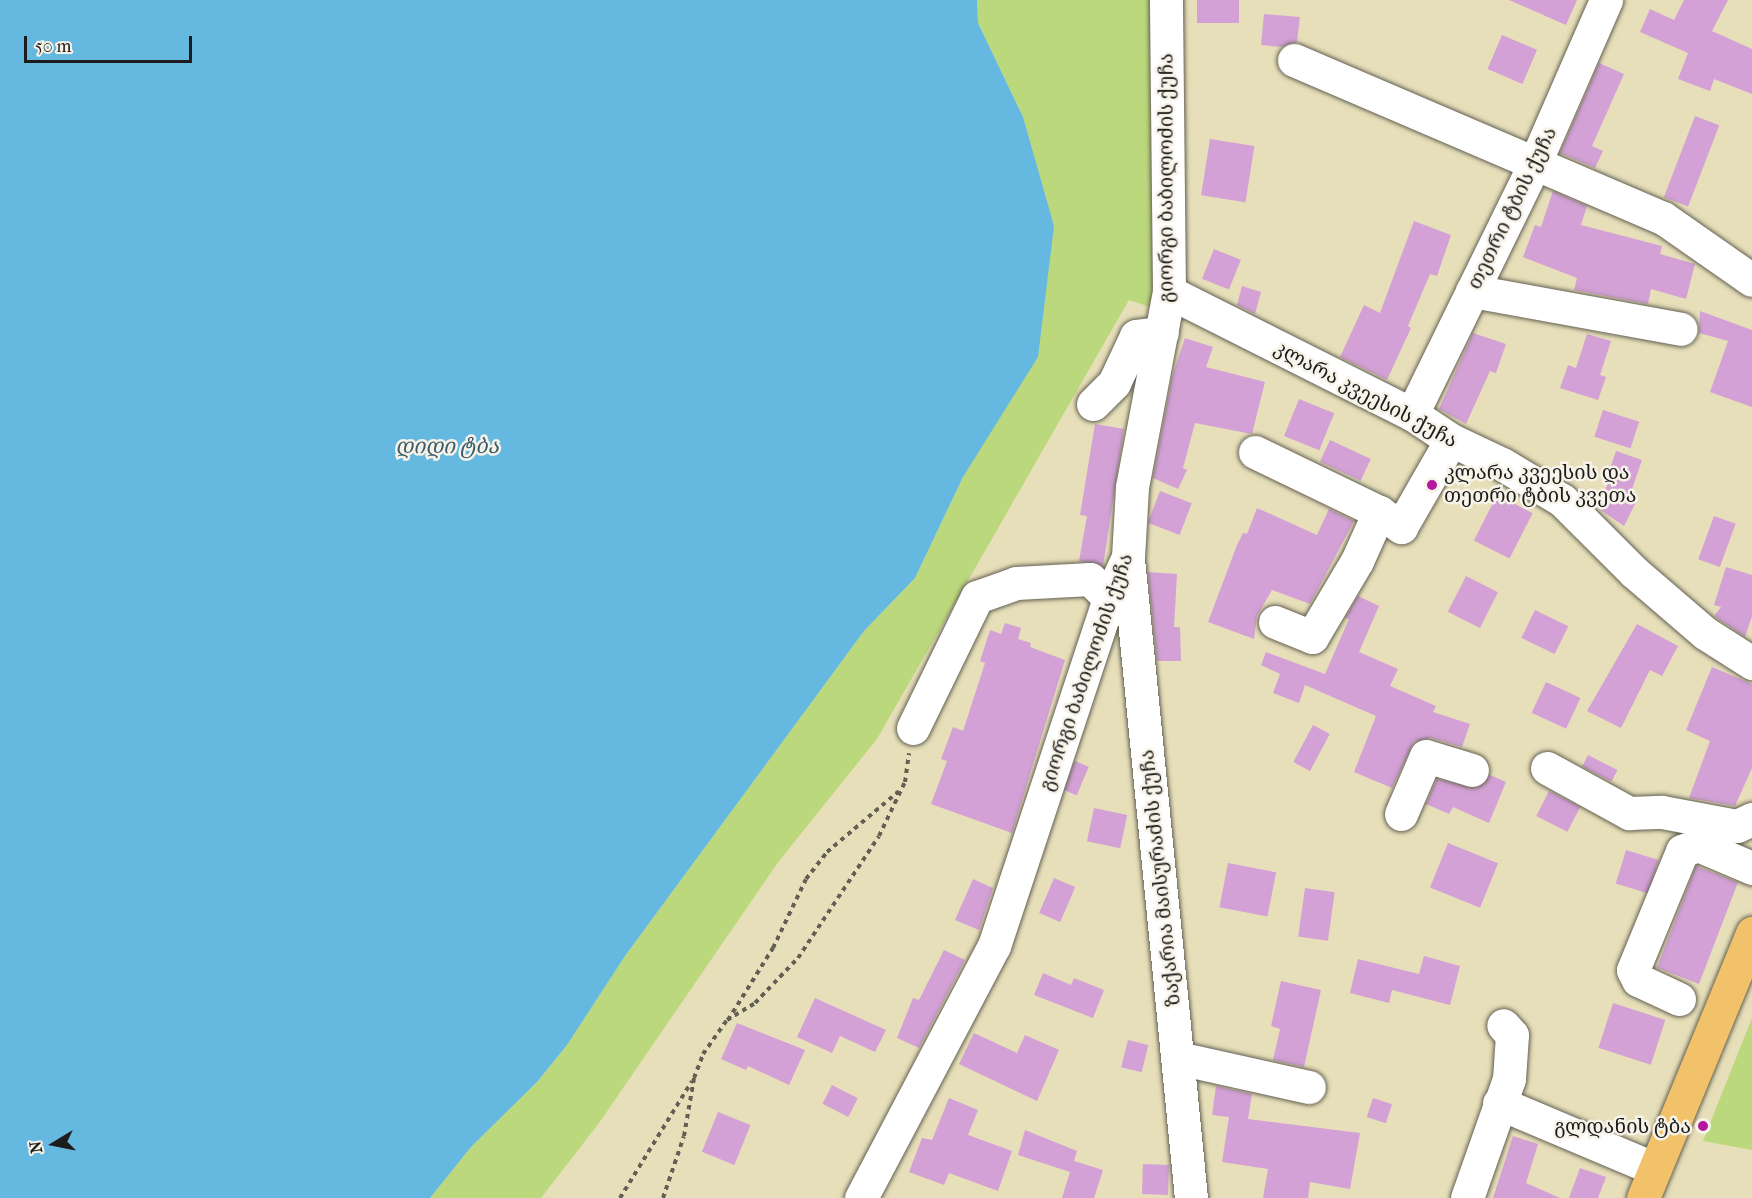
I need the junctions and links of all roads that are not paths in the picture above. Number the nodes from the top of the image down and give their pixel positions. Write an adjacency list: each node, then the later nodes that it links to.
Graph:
1 (1166, 0): 7 (street, გიორგი ბაბილოძის ქუჩა)
2 (1606, 0): 4 (street, თეთრი ტბის ქუჩა)
3 (1294, 60): 4 (street)
4 (1534, 165): 5 (street); 6 (street, თეთრი ტბის ქუჩა)
5 (1752, 280)
6 (1472, 291): 8 (street); 11 (street, თეთრი ტბის ქუჩა)
7 (1169, 292): 9 (street, გიორგი ბაბილოძის ქუჩა); 11 (street, კლარა კვეესის ქუჩა)
8 (1681, 329)
9 (1162, 333): 10 (street); 15 (street, გიორგი ბაბილოძის ქუჩა)
10 (1093, 404)
11 (1412, 414): 12 (street, კლარა კვეესის ქუჩა)
12 (1451, 440): 14 (street); 18 (street, კლარა კვეესის ქუჩა)
13 (1255, 452): 14 (street)
14 (1379, 512): 17 (street)
15 (1128, 557): 16 (street, გიორგი ბაბილოძის ქუჩა); 28 (street, ზაქარია მაისურაძის ქუჩა)
16 (1109, 598): 19 (street); 32 (street, გიორგი ბაბილოძის ქუჩა)
17 (1275, 622)
18 (1752, 663)
19 (913, 728)
20 (1547, 768): 23 (street)
21 (1472, 770): 22 (street)
22 (1401, 813)
23 (1752, 819)
24 (1752, 868): 26 (street)
25 (1752, 933): 31 (main road)
26 (1679, 999)
27 (1503, 1025): 30 (street)
28 (1178, 1059): 29 (street); 33 (street, ზაქარია მაისურაძის ქუჩა)
29 (1308, 1087)
30 (1499, 1103): 31 (street); 34 (street)
31 (1649, 1183)
32 (861, 1198)
33 (1191, 1198)
34 (1467, 1198)

